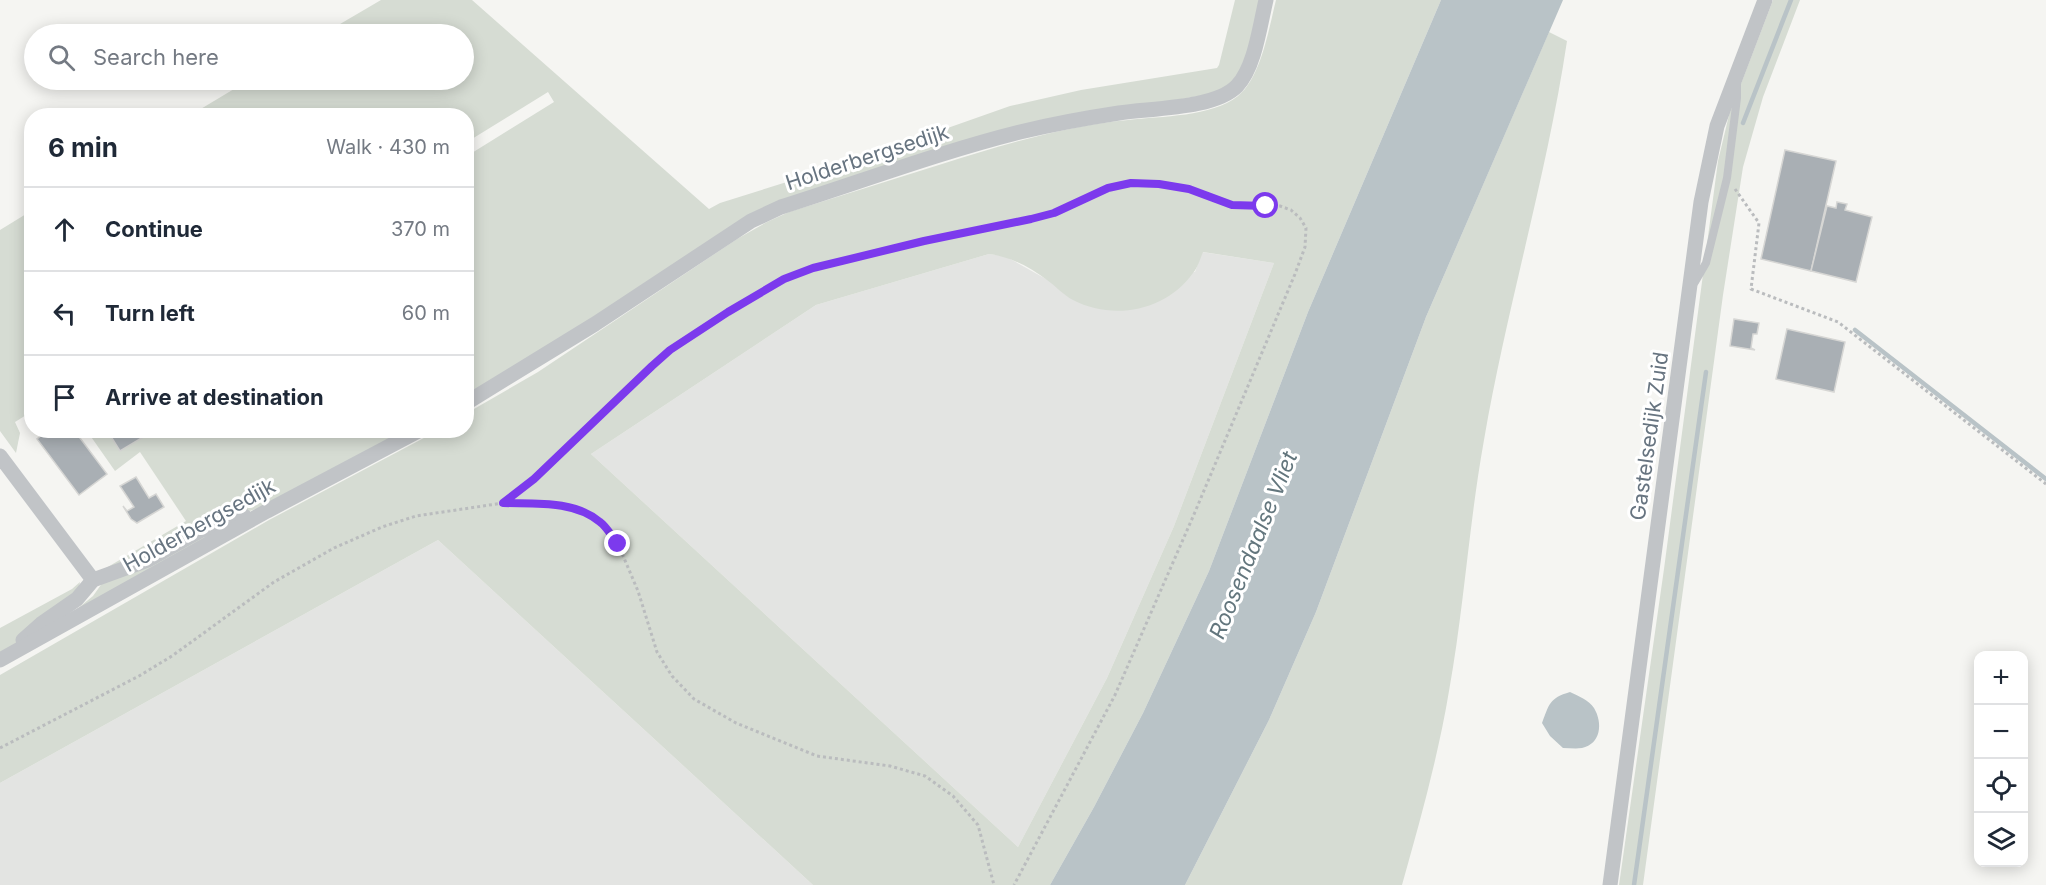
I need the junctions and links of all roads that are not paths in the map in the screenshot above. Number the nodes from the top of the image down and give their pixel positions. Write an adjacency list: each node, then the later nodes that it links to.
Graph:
1 (1266, 0): 5 (street, Holderbergsedijk)
2 (1765, 0): 3 (street, Gastelsedijk Zuid)
3 (1737, 74): 4 (street, Gastelsedijk Zuid); 4 (lane)
4 (1689, 291): 11 (street, Gastelsedijk Zuid)
5 (474, 398)
6 (405, 438): 8 (street, Holderbergsedijk)
7 (0, 456): 9 (street)
8 (267, 511): 9 (street); 10 (street, Holderbergsedijk)
9 (93, 580): 10 (street)
10 (2, 659)
11 (1610, 885)

